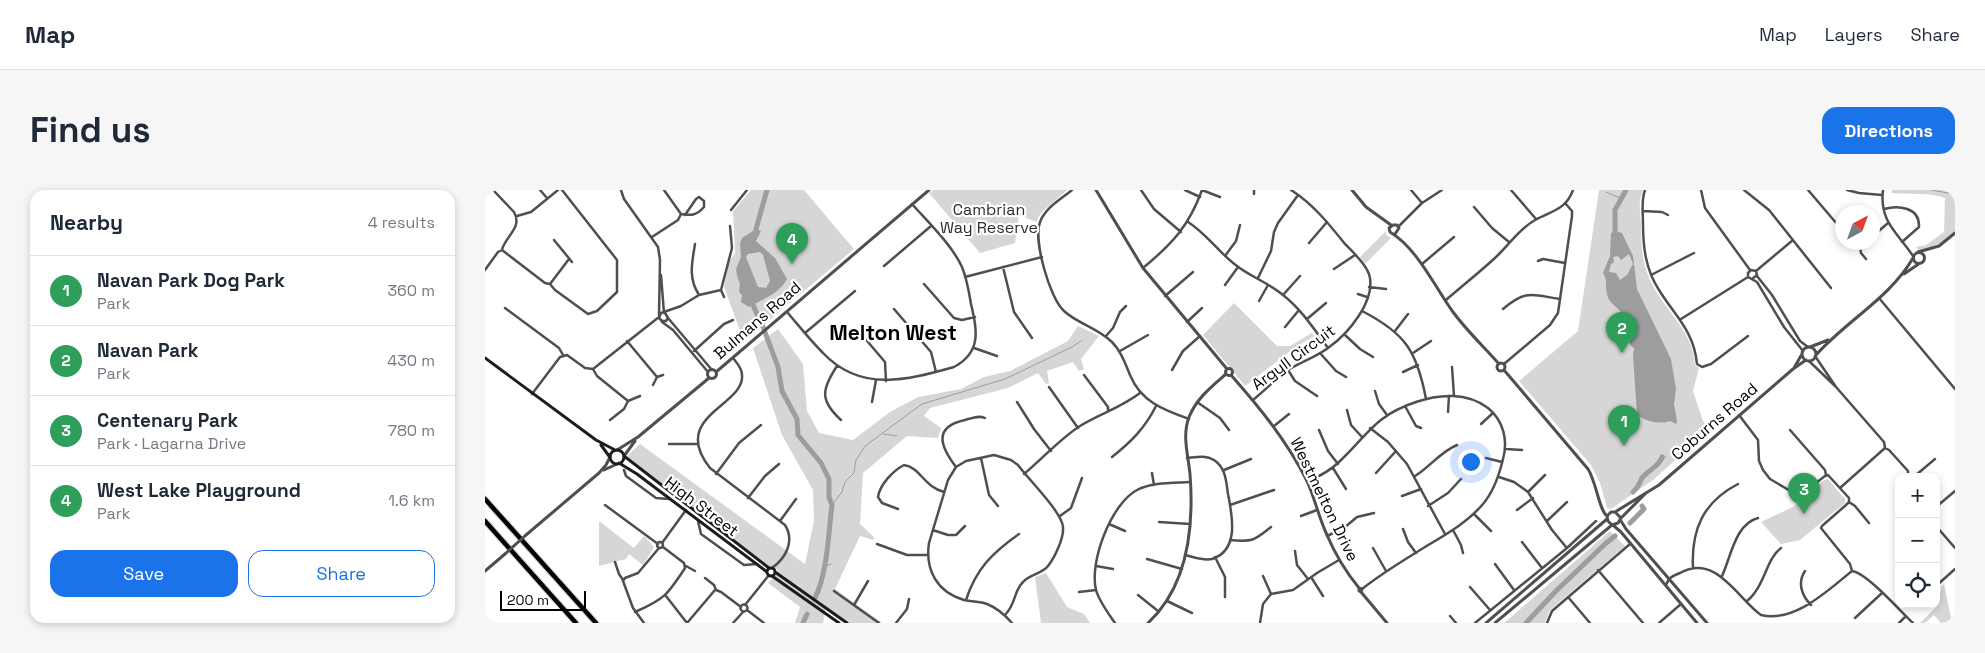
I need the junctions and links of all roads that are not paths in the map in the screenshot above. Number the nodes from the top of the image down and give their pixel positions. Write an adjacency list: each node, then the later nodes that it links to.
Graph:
1 (493, 190): 41 (street)
2 (540, 190): 31 (street)
3 (560, 190): 31 (street); 98 (street)
4 (621, 190): 55 (street)
5 (664, 190): 39 (street)
6 (747, 190): 37 (street)
7 (929, 190): 34 (street, Bulmans Road)
8 (1073, 190): 71 (street)
9 (1096, 190): 85 (street, Westmelton Drive)
10 (1141, 190): 53 (street)
11 (1185, 190): 29 (street)
12 (1202, 190): 29 (street); 30 (street)
13 (1254, 190): 26 (street)
14 (1291, 190): 27 (street, Argyll Circuit)
15 (1352, 190): 50 (street)
16 (1411, 190): 32 (street)
17 (1442, 190): 32 (street)
18 (1511, 190): 42 (street)
19 (1573, 190): 33 (street)
20 (1645, 190): 38 (street)
21 (1701, 190): 88 (street)
22 (1744, 190): 58 (street)
23 (1808, 190): 45 (street)
24 (1847, 190): 28 (street)
25 (1883, 190): 28 (street)
26 (1254, 194)
27 (1298, 194): 44 (street, Argyll Circuit); 96 (street)
28 (1882, 194): 36 (street)
29 (1200, 197): 43 (street)
30 (1220, 197)
31 (548, 199): 41 (street)
32 (1422, 203): 51 (street)
33 (1565, 203): 42 (street); 78 (street)
34 (912, 204): 48 (street); 124 (street, Bulmans Road)
35 (1474, 207): 59 (street)
36 (1884, 209): 46 (street); 60 (street)
37 (731, 210)
38 (1643, 211): 40 (street); 91 (street)
39 (683, 215): 39 (street); 55 (street)
40 (1668, 215)
41 (517, 216): 65 (street)
42 (1536, 219): 59 (street)
43 (1189, 222): 53 (street); 70 (street)
44 (1327, 222): 61 (street); 69 (street, Argyll Circuit)
45 (1835, 222)
46 (1888, 223): 52 (street); 60 (street)
47 (730, 226): 105 (street)
48 (931, 226): 81 (street); 93 (street)
49 (1240, 226): 70 (street)
50 (1390, 227): 51 (street); 51 (street)
51 (1397, 230): 80 (street)
52 (1880, 230)
53 (1181, 233): 85 (street)
54 (1955, 233): 64 (street)
55 (652, 236): 84 (street)
56 (1454, 237): 80 (street)
57 (555, 240): 73 (street)
58 (1793, 240): 90 (street); 103 (street)
59 (1509, 242): 116 (street)
60 (1902, 242): 63 (street)
61 (1309, 243)
62 (693, 245): 107 (street)
63 (1908, 248): 67 (street); 72 (street)
64 (1932, 248): 67 (street); 75 (street)
65 (502, 250): 87 (street); 98 (street)
66 (1861, 250): 74 (street)
67 (1917, 252): 72 (street); 75 (street)
68 (1694, 253): 91 (street)
69 (1355, 255): 86 (street); 102 (street, Argyll Circuit)
70 (1225, 256): 83 (street)
71 (1042, 257): 82 (street); 144 (street)
72 (1913, 258): 79 (street); 95 (street)
73 (569, 259): 77 (street); 98 (street)
74 (1866, 259)
75 (1924, 259): 79 (street)
76 (1538, 261): 78 (street)
77 (572, 262)
78 (1565, 263): 114 (street)
79 (1920, 263): 95 (street)
80 (1421, 265): 116 (street)
81 (884, 266)
82 (1003, 267): 93 (street); 148 (street)
83 (1238, 267): 96 (street); 100 (street)
84 (659, 268): 127 (street); 129 (street)
85 (1143, 268): 110 (street, Westmelton Drive)
86 (1334, 269)
87 (485, 270)
88 (1750, 270): 90 (street); 94 (street)
89 (1193, 272): 110 (street)
90 (1756, 273): 97 (street); 151 (street)
91 (1651, 275): 133 (street)
92 (1300, 276): 108 (street)
93 (965, 277): 130 (street)
94 (1748, 277): 97 (street); 133 (street)
95 (1900, 277): 113 (street)
96 (1258, 278): 101 (street)
97 (1752, 279): 156 (street)
98 (550, 284)
99 (924, 284): 130 (street)
100 (1225, 285)
101 (1268, 285): 108 (street); 115 (street)
102 (1369, 287): 104 (street); 112 (street, Argyll Circuit)
103 (1831, 288)
104 (1386, 289)
105 (721, 290): 107 (street); 111 (street)
106 (855, 291): 140 (street)
107 (699, 294): 120 (street)
108 (1283, 294): 125 (street)
109 (1359, 294): 112 (street)
110 (1165, 296): 136 (street, Westmelton Drive)
111 (724, 297)
112 (1367, 297): 126 (street, Argyll Circuit)
113 (1878, 298): 147 (street); 191 (street)
114 (1560, 299): 123 (street); 167 (street)
115 (1259, 301)
116 (1445, 301): 166 (street)
117 (1326, 303): 132 (street)
118 (1126, 306): 144 (street)
119 (505, 308): 159 (street)
120 (676, 308): 127 (street); 131 (street)
121 (1202, 308): 136 (street)
122 (894, 309): 178 (street)
123 (1503, 309)
124 (786, 310): 140 (street); 161 (street, Bulmans Road)
125 (1299, 310): 132 (street); 138 (street)
126 (1362, 311): 139 (street); 142 (street, Argyll Circuit)
127 (664, 313): 129 (street); 131 (street)
128 (1408, 314): 139 (street)
129 (659, 316): 135 (street); 137 (street)
130 (975, 317): 152 (street)
131 (667, 318): 135 (street); 154 (street)
132 (1307, 319): 153 (street)
133 (1681, 319): 146 (street)
134 (734, 320): 154 (street)
135 (662, 322): 137 (street); 176 (street)
136 (1187, 322): 145 (street, Westmelton Drive)
137 (651, 324): 149 (street)
138 (1285, 327)
139 (1395, 331): 158 (street)
140 (805, 333): 169 (street)
141 (863, 334): 187 (street)
142 (1344, 334): 153 (street, Argyll Circuit); 164 (street)
143 (1148, 335): 155 (street)
144 (1106, 336): 155 (street)
145 (1200, 336): 173 (street); 180 (street, Westmelton Drive)
146 (1748, 336)
147 (1832, 337): 151 (street); 160 (street)
148 (1032, 338)
149 (627, 341): 171 (street); 183 (street)
150 (1431, 341): 158 (street)
151 (1809, 347): 156 (street); 160 (street)
152 (973, 348): 162 (street); 178 (street)
153 (1328, 348): 157 (street, Argyll Circuit)
154 (694, 351): 176 (street)
155 (1120, 351): 193 (street)
156 (1802, 352): 165 (street); 172 (street, Coburns Road)
157 (1320, 353): 174 (street, Argyll Circuit); 184 (street)
158 (1413, 353): 168 (street)
159 (563, 355): 171 (street); 194 (street)
160 (1815, 355): 165 (street); 189 (street)
161 (733, 356): 177 (street, Bulmans Road); 231 (street)
162 (997, 356)
163 (485, 358): 194 (main road)
164 (1373, 358)
165 (1807, 361): 172 (street, Coburns Road); 189 (street)
166 (1499, 364): 167 (street); 175 (street)
167 (1504, 364): 175 (street)
168 (1418, 365): 179 (street); 199 (street)
169 (837, 366): 186 (street); 217 (street)
170 (1452, 366): 198 (street)
171 (593, 369): 201 (street)
172 (1793, 369): 213 (street, Coburns Road)
173 (1172, 370)
174 (1288, 370): 196 (street); 200 (street, Argyll Circuit)
175 (1504, 370): 295 (street)
176 (710, 371): 177 (street); 185 (street)
177 (716, 372): 185 (street, Bulmans Road)
178 (936, 372): 187 (street)
179 (1403, 372)
180 (1228, 373): 200 (street, Westmelton Drive); 204 (street)
181 (1084, 374): 208 (street)
182 (663, 375): 183 (street)
183 (657, 376): 188 (street)
184 (1346, 376)
185 (709, 378): 227 (street, Bulmans Road)
186 (875, 380): 187 (street); 202 (street)
187 (886, 381)
188 (653, 385)
189 (1836, 386): 233 (street)
190 (1049, 387): 221 (street)
191 (1955, 389)
192 (1375, 391): 212 (street)
193 (1140, 393): 205 (street); 208 (street)
194 (532, 394): 229 (main road)
195 (639, 396): 201 (street)
196 (1317, 396)
197 (1449, 396): 198 (street); 199 (street); 209 (street)
198 (1454, 396): 210 (street)
199 (1426, 399): 206 (street)
200 (1253, 400): 220 (street, Westmelton Drive)
201 (628, 401): 216 (street)
202 (872, 402)
203 (1017, 402): 237 (street)
204 (1197, 402): 215 (street); 224 (street)
205 (1155, 406): 215 (street); 241 (street)
206 (1405, 406): 212 (street); 223 (street)
207 (1347, 410): 228 (street)
208 (1108, 411): 221 (street)
209 (1449, 412)
210 (1493, 413): 218 (street); 234 (street)
211 (1289, 414): 220 (street)
212 (1387, 415): 222 (street)
213 (1739, 415): 263 (street); 278 (street, Coburns Road)
214 (985, 418): 251 (street)
215 (1189, 419): 243 (street)
216 (609, 420)
217 (841, 420)
218 (1481, 424)
219 (761, 425): 261 (street)
220 (1274, 426): 271 (street, Westmelton Drive)
221 (1078, 428): 237 (street)
222 (1370, 428): 228 (street); 238 (street)
223 (1421, 428)
224 (1229, 430)
225 (1319, 430): 250 (street)
226 (1790, 430): 263 (street)
227 (638, 437): 235 (street, Bulmans Road); 239 (street, Bulmans Road)
228 (1362, 437): 250 (street)
229 (596, 440): 235 (main road); 240 (main road)
230 (669, 444): 231 (street)
231 (698, 444): 261 (street)
232 (1457, 445): 264 (street)
233 (1885, 448): 259 (street); 274 (street)
234 (1506, 449): 236 (street); 247 (street)
235 (616, 450): 239 (main road); 240 (main road)
236 (1522, 450)
237 (1051, 451): 262 (street)
238 (1396, 451): 258 (street); 264 (street)
239 (624, 456): 248 (main road); 369 (main road, High Street)
240 (610, 457): 248 (main road); 256 (street)
241 (1112, 457)
242 (981, 458): 251 (street); 262 (street); 293 (street)
243 (1187, 458): 255 (street); 270 (street)
244 (1486, 458): 247 (street)
245 (1251, 459): 255 (street)
246 (1935, 459): 260 (street)
247 (1502, 462): 266 (street)
248 (618, 464): 254 (main road, High Street); 256 (street)
249 (779, 464): 283 (street)
250 (1338, 464): 252 (street)
251 (956, 467): 280 (street)
252 (1333, 468): 271 (street); 275 (street)
253 (624, 470): 268 (street)
254 (631, 470): 268 (street); 287 (main road, High Street)
255 (1224, 470): 292 (street)
256 (599, 473): 364 (street, bridge)
257 (1152, 473): 273 (street)
258 (1376, 473)
259 (1906, 473)
260 (1918, 473)
261 (716, 474): 283 (street)
262 (1025, 474): 303 (street)
263 (1826, 475): 274 (street)
264 (1415, 476): 276 (street)
265 (1545, 476): 281 (street)
266 (1499, 477): 281 (street); 302 (street)
267 (1082, 478): 303 (street)
268 (630, 479): 287 (street)
269 (1461, 479): 294 (street)
270 (1190, 482): 273 (street); 316 (street)
271 (1307, 482): 298 (street, Westmelton Drive)
272 (1738, 484): 359 (street)
273 (1154, 485): 315 (street)
274 (1840, 488): 289 (street)
275 (1346, 489)
276 (1421, 489): 282 (street); 294 (street)
277 (1274, 490): 292 (street)
278 (1649, 491): 300 (street, Coburns Road); 308 (street, Coburns Road)
279 (1955, 491): 290 (street)
280 (944, 492): 296 (street); 321 (street)
281 (1528, 492): 285 (street)
282 (1402, 496)
283 (749, 498): 311 (street)
284 (796, 498): 311 (street)
285 (1533, 498): 299 (street); 309 (street)
286 (485, 499): 416 (highway)
287 (671, 499): 297 (main road, High Street)
288 (1567, 502): 309 (street)
289 (1849, 502): 314 (street); 368 (street)
290 (1940, 504)
291 (605, 505): 332 (street)
292 (1230, 505): 329 (street)
293 (998, 506)
294 (1428, 506): 327 (street)
295 (1602, 506): 300 (street); 305 (street)
296 (898, 509)
297 (686, 510): 307 (main road, High Street); 331 (street)
298 (1317, 510): 304 (street); 328 (street, Westmelton Drive)
299 (1517, 510)
300 (1613, 512): 305 (street, Coburns Road); 308 (street)
301 (1375, 513): 328 (street)
302 (1474, 514): 322 (street); 325 (street)
303 (1060, 516): 410 (street)
304 (1301, 516)
305 (1607, 518): 317 (street); 342 (street)
306 (1758, 518): 372 (street)
307 (698, 519): 353 (main road, High Street); 353 (street)
308 (1620, 519): 317 (street, Coburns Road); 343 (street)
309 (1547, 520): 339 (street)
310 (485, 521): 415 (highway)
311 (780, 521): 369 (street)
312 (1596, 521): 339 (street)
313 (1159, 522): 316 (street)
314 (1869, 523)
315 (1109, 524): 324 (street); 356 (street)
316 (1190, 524): 347 (street)
317 (1613, 525): 334 (street); 348 (street)
318 (965, 526): 321 (street)
319 (1271, 527): 329 (street)
320 (1403, 529): 344 (street)
321 (933, 530): 346 (street)
322 (1453, 530): 327 (street); 345 (street)
323 (1940, 530): 335 (street)
324 (1125, 531)
325 (1491, 531)
326 (1019, 534): 396 (street)
327 (1445, 534): 344 (street)
328 (1327, 536): 351 (street, Westmelton Drive)
329 (1230, 540): 349 (street)
330 (1522, 542): 357 (street)
331 (662, 543): 332 (street); 336 (street)
332 (658, 544): 337 (street)
333 (877, 544): 346 (street)
334 (1630, 544): 358 (street); 362 (street)
335 (1954, 546)
336 (663, 547): 337 (street); 355 (street)
337 (659, 548): 376 (street)
338 (1373, 548): 366 (street)
339 (1567, 548): 357 (street)
340 (1781, 548): 398 (street)
341 (1295, 551): 374 (street)
342 (1571, 551): 348 (street); 432 (street)
343 (1647, 552): 358 (street); 375 (street)
344 (1415, 553): 366 (street)
345 (1463, 553)
346 (927, 555): 396 (street)
347 (1185, 555): 349 (street); 361 (street)
348 (1574, 556): 433 (street)
349 (1215, 557): 394 (street)
350 (1147, 559): 361 (street)
351 (1339, 560): 374 (street); 382 (street, Westmelton Drive)
352 (615, 562): 376 (street)
353 (758, 564): 369 (main road, High Street)
354 (1495, 564): 386 (street)
355 (686, 566): 365 (street); 391 (street)
356 (1096, 566): 360 (street); 385 (street)
357 (1542, 568): 386 (street)
358 (1650, 568): 380 (street)
359 (1693, 568): 370 (street); 372 (street)
360 (1113, 569)
361 (1182, 569): 397 (street)
362 (1598, 570): 393 (street); 436 (street)
363 (1955, 570): 379 (street)
364 (485, 571)
365 (695, 571)
366 (1386, 571): 382 (street)
367 (1805, 571): 402 (street)
368 (1852, 571): 388 (street); 402 (street)
369 (771, 572): 400 (street); 421 (main road, High Street); 422 (main road, High Street)
370 (1679, 573): 375 (street); 378 (street)
371 (1263, 576): 389 (street)
372 (1722, 576): 398 (street)
373 (705, 578): 383 (street)
374 (1309, 578): 389 (street); 392 (street)
375 (1669, 578): 378 (street); 380 (street)
376 (623, 580): 406 (street)
377 (867, 581): 401 (street)
378 (1673, 582): 439 (street)
379 (1940, 583)
380 (1666, 586): 399 (street)
381 (1470, 587): 404 (street)
382 (1361, 589): 429 (street, Westmelton Drive)
383 (716, 590): 403 (street); 418 (street)
384 (834, 590): 401 (street)
385 (1096, 590): 387 (street); 426 (street)
386 (1513, 590): 404 (street)
387 (1079, 592)
388 (1882, 593): 412 (street); 413 (street)
389 (1271, 594): 428 (street)
390 (1138, 595): 407 (street)
391 (666, 596): 406 (street); 418 (street)
392 (1323, 596)
393 (1568, 596): 434 (street); 435 (street)
394 (1225, 597)
395 (909, 599): 424 (street)
396 (966, 600): 410 (street)
397 (1167, 601): 407 (street); 408 (street)
398 (1747, 602): 414 (street)
399 (1681, 604): 437 (street); 438 (street)
400 (745, 605): 403 (street); 405 (street)
401 (853, 605): 423 (street)
402 (1811, 606): 409 (street)
403 (741, 607): 405 (street)
404 (1490, 610): 431 (street)
405 (745, 611): 419 (street); 420 (street)
406 (635, 612): 417 (street)
407 (1159, 612): 427 (street)
408 (1192, 613)
409 (1802, 613)
410 (1005, 615): 425 (street)
411 (1450, 616): 430 (street)
412 (1906, 616): 440 (street); 441 (street)
413 (1855, 618)
414 (1781, 620)
415 (576, 623)
416 (596, 623)
417 (645, 623)
418 (687, 623)
419 (733, 623)
420 (764, 623)
421 (839, 623)
422 (847, 623)
423 (879, 623)
424 (896, 623)
425 (1012, 623)
426 (1115, 623)
427 (1148, 623)
428 (1260, 623)
429 (1387, 623)
430 (1456, 623)
431 (1475, 623)
432 (1486, 623)
433 (1495, 623)
434 (1547, 623)
435 (1590, 623)
436 (1643, 623)
437 (1659, 623)
438 (1697, 623)
439 (1707, 623)
440 (1899, 623)
441 (1913, 623)

